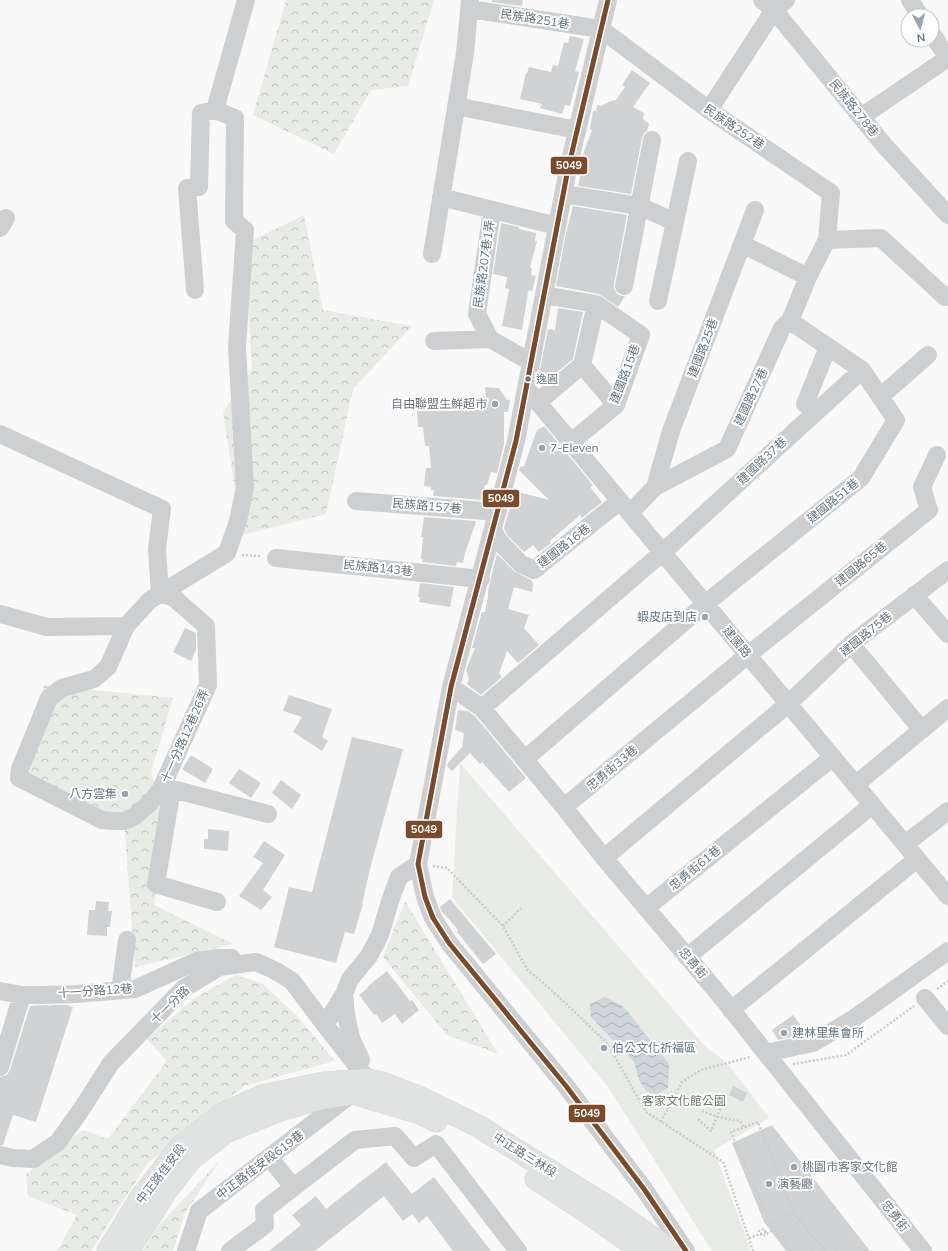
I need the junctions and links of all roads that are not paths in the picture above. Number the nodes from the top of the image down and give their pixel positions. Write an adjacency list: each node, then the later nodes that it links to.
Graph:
1 (246, 0): 8 (street)
2 (608, 0): 5 (street)
3 (774, 3): 9 (street); 10 (street, 民族路278巷)
4 (469, 4): 5 (street, 民族路251巷); 7 (street)
5 (601, 29): 9 (street, 民族路252巷); 11 (street)
6 (943, 46): 10 (street)
7 (456, 106): 11 (street); 15 (street)
8 (215, 110): 27 (street); 57 (street)
9 (709, 110): 22 (street, 民族路252巷)
10 (861, 117): 19 (street, 民族路278巷)
11 (577, 130): 14 (street)
12 (652, 140): 16 (street)
13 (688, 161): 20 (street)
14 (564, 194): 16 (street); 21 (street)
15 (441, 197): 17 (street); 24 (street)
16 (639, 206): 20 (street); 26 (street)
17 (492, 210): 21 (street); 33 (street, 民族路207巷1弄)
18 (755, 210): 23 (street, 建國路25巷)
19 (948, 215)
20 (675, 222): 30 (street)
21 (557, 226): 28 (street)
22 (827, 240): 25 (street, 建國路27巷); 29 (street)
23 (742, 244): 25 (street); 48 (street, 建國路25巷)
24 (432, 254)
25 (808, 277): 32 (street, 建國路27巷)
26 (624, 286)
27 (195, 290)
28 (544, 295): 31 (street); 37 (street)
29 (948, 295)
30 (658, 301)
31 (596, 304): 38 (street); 44 (street, 建國路15巷)
32 (790, 321): 35 (street); 48 (street, 建國路27巷)
33 (490, 339): 34 (street); 37 (street)
34 (434, 341)
35 (828, 347): 39 (street); 43 (street)
36 (928, 355): 41 (street)
37 (531, 362): 40 (street)
38 (582, 365): 42 (street); 44 (street)
39 (862, 370): 41 (street, 建國路51巷); 53 (street, 建國路37巷)
40 (526, 388): 42 (street, 建國路); 51 (street)
41 (880, 397): 59 (street, 建國路51巷)
42 (538, 402): 46 (street, 建國路)
43 (806, 404)
44 (616, 405): 46 (street, 建國路15巷)
45 (0, 434): 57 (street)
46 (571, 442): 50 (street, 建國路)
47 (937, 455): 64 (street, 建國路65巷)
48 (655, 487): 50 (street, 建國路27巷)
49 (356, 501): 51 (street, 民族路157巷)
50 (625, 507): 52 (street, 建國路16巷); 53 (street, 建國路)
51 (498, 512): 52 (street)
52 (493, 531): 56 (street)
53 (663, 552): 59 (street, 建國路); 67 (street, 建國路37巷)
54 (276, 558): 56 (street, 民族路143巷)
55 (948, 570): 58 (street, 建國路75巷)
56 (481, 579): 65 (street)
57 (160, 594): 61 (street); 73 (street, 十一分路12巷26弄)
58 (914, 596): 62 (street); 63 (street, 建國路75巷)
59 (705, 604): 64 (street, 建國路); 71 (street)
60 (0, 614): 61 (street)
61 (126, 626): 73 (street)
62 (948, 634)
63 (851, 644): 66 (street, 建國路75巷); 69 (street)
64 (748, 655): 66 (street, 建國路); 75 (street, 忠勇街33巷)
65 (451, 687): 67 (street, 忠勇街); 81 (street)
66 (788, 704): 70 (street, 建國路); 79 (street, 建國路75巷)
67 (482, 708): 71 (street, 忠勇街)
68 (948, 708): 69 (street)
69 (922, 730): 72 (street)
70 (833, 757): 72 (street, 建國路); 84 (street, 忠勇街61巷)
71 (525, 759): 75 (street, 忠勇街)
72 (856, 784): 74 (street, 建國路)
73 (161, 789): 77 (street); 83 (street, 十一分路12巷26弄)
74 (872, 805): 78 (street, 建國路); 87 (street)
75 (564, 807): 79 (street, 忠勇街)
76 (948, 811): 78 (street)
77 (268, 814)
78 (905, 844): 80 (street, 建國路)
79 (604, 858): 84 (street, 忠勇街)
80 (917, 858): 82 (street, 建國路); 94 (street)
81 (418, 864): 91 (street); 110 (street)
82 (948, 896)
83 (217, 902)
84 (646, 908): 87 (street, 忠勇街)
85 (127, 940): 89 (street)
86 (948, 951): 97 (street)
87 (687, 957): 94 (street, 忠勇街)
88 (256, 962): 89 (street, 十一分路12巷); 95 (street); 100 (street, 十一分路)
89 (120, 990): 92 (street, 十一分路12巷)
90 (0, 991): 92 (street, 十一分路12巷)
91 (344, 994): 95 (street); 99 (street)
92 (22, 995): 98 (street)
93 (925, 998): 96 (street)
94 (731, 1010): 97 (street, 忠勇街)
95 (325, 1025): 99 (street)
96 (948, 1026)
97 (766, 1053): 111 (street, 忠勇街)
98 (0, 1067)
99 (361, 1086): 101 (street, 中正路佳安段619巷); 103 (main road, 中正路佳安段); 104 (main road, 中正路佳安段); 108 (main road, 中正路三林段); 109 (main road, 中正路三林段)
100 (0, 1156)
101 (270, 1157): 102 (street); 105 (street, 中正路佳安段619巷)
102 (293, 1187): 106 (street); 107 (street)
103 (108, 1251)
104 (128, 1251)
105 (186, 1251)
106 (230, 1251)
107 (518, 1251)
108 (642, 1251)
109 (672, 1251)
110 (686, 1251)
111 (923, 1251)

